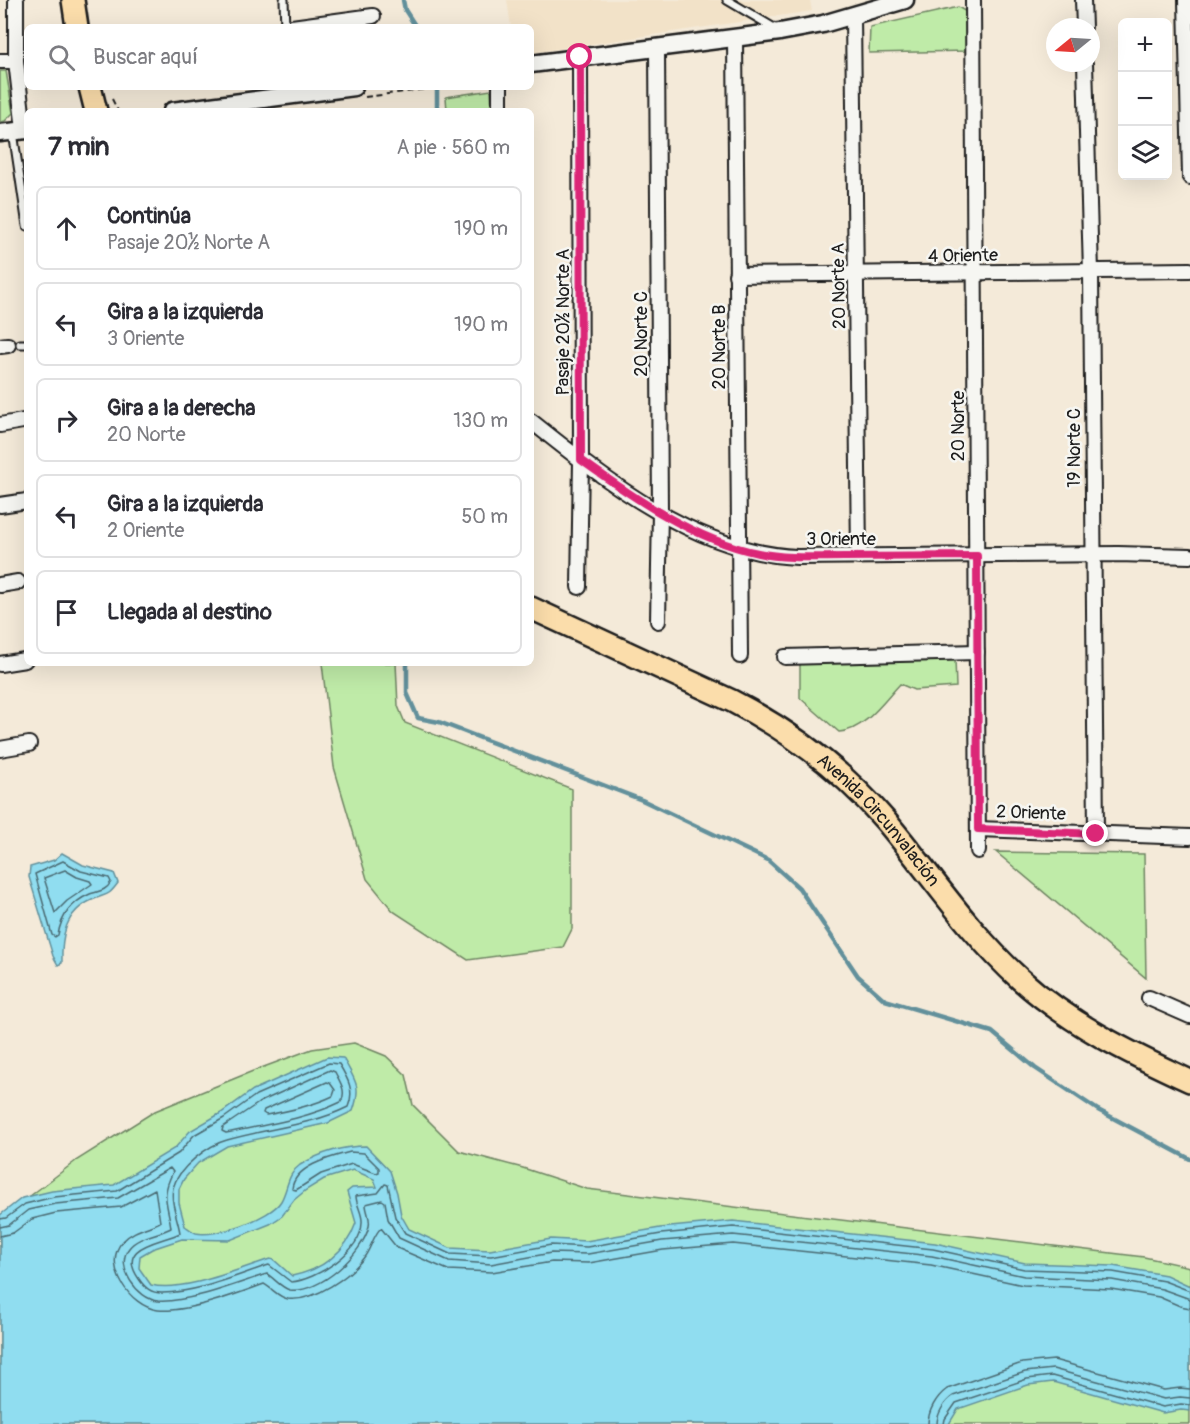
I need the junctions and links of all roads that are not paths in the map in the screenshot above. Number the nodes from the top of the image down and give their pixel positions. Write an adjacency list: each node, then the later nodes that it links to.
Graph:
1 (16, 0): 20 (street)
2 (73, 0): 12 (main road)
3 (284, 0): 13 (lane)
4 (727, 0): 15 (lane)
5 (905, 0): 9 (street)
6 (973, 0): 34 (street, 20 Norte)
7 (1083, 0): 11 (street)
8 (1186, 0): 30 (street)
9 (853, 15): 15 (street); 36 (street, 20 Norte A)
10 (373, 16): 14 (street)
11 (1084, 18)
12 (77, 24)
13 (285, 24)
14 (329, 24)
15 (780, 32): 16 (street)
16 (735, 38): 17 (street); 35 (street, 20 Norte B)
17 (657, 48): 18 (street); 43 (street, 20 Norte C)
18 (580, 57): 21 (street); 40 (street, Pasaje 20½ Norte A)
19 (0, 61): 20 (street)
20 (16, 61): 29 (street)
21 (534, 64)
22 (1085, 72): 33 (street, 19 Norte C)
23 (91, 90): 26 (main road)
24 (318, 90): 27 (street)
25 (500, 90): 28 (street)
26 (95, 108)
27 (193, 108)
28 (500, 108)
29 (16, 131): 31 (lane)
30 (1190, 177)
31 (24, 200)
32 (1190, 270): 33 (street, 4 Oriente)
33 (1091, 272): 34 (street, 4 Oriente); 45 (street, 19 Norte C)
34 (975, 273): 36 (street, 4 Oriente); 46 (street, 20 Norte)
35 (736, 275): 36 (street, 4 Oriente); 44 (street, 20 Norte B)
36 (857, 275): 48 (street, 20 Norte A)
37 (23, 422): 39 (street)
38 (534, 423): 40 (street, 3 Oriente)
39 (0, 425)
40 (581, 460): 43 (street, 3 Oriente); 51 (street, Pasaje 20½ Norte A)
41 (24, 501): 42 (street)
42 (0, 505)
43 (660, 511): 44 (street, 3 Oriente); 53 (street, 20 Norte C)
44 (738, 548): 48 (street, 3 Oriente); 55 (street, 20 Norte B)
45 (1093, 554): 46 (street, 3 Oriente); 47 (street, 3 Oriente); 62 (street, 19 Norte C)
46 (977, 556): 48 (street, 3 Oriente); 54 (street, 20 Norte)
47 (1190, 556)
48 (859, 557)
49 (18, 582): 50 (street)
50 (0, 585)
51 (579, 587)
52 (534, 609): 67 (main road, Avenida Circunvalación)
53 (658, 621)
54 (977, 652): 56 (street); 61 (street, 20 Norte)
55 (740, 656)
56 (785, 657)
57 (24, 660): 58 (street)
58 (0, 664)
59 (28, 744): 60 (street)
60 (0, 746)
61 (978, 829): 62 (street, 2 Oriente); 64 (street, 20 Norte)
62 (1096, 834): 63 (street, 2 Oriente)
63 (1190, 837)
64 (978, 851)
65 (1149, 998): 66 (street)
66 (1190, 1016)
67 (1190, 1081)

